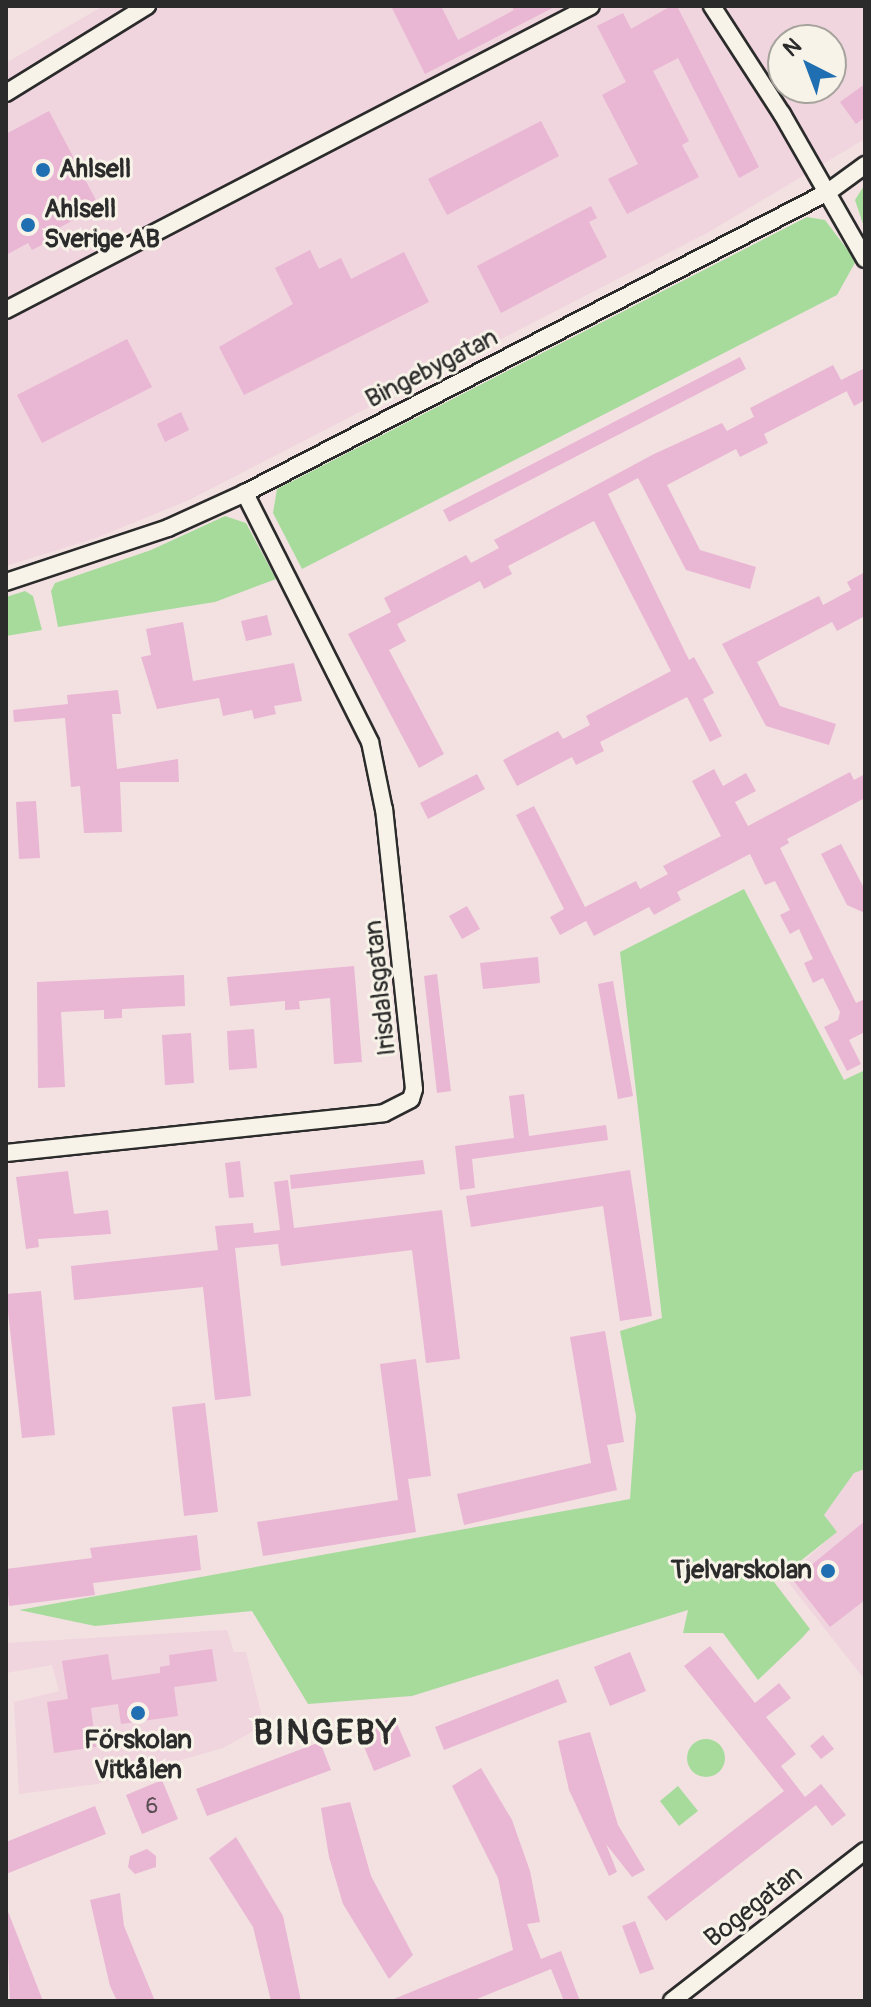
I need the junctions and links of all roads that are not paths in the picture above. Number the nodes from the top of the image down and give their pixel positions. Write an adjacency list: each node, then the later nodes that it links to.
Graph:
1 (147, 6): 4 (street)
2 (591, 6): 8 (street)
3 (712, 6): 6 (street)
4 (6, 93)
5 (865, 165): 6 (street, Bingebygatan)
6 (828, 192): 7 (street); 9 (street, Bingebygatan)
7 (865, 259)
8 (6, 310)
9 (245, 493): 10 (street, Bingebygatan); 11 (street, Irisdalsgatan)
10 (6, 582)
11 (6, 1153)
12 (865, 1851): 13 (street, Bogegatan)
13 (672, 2001)

